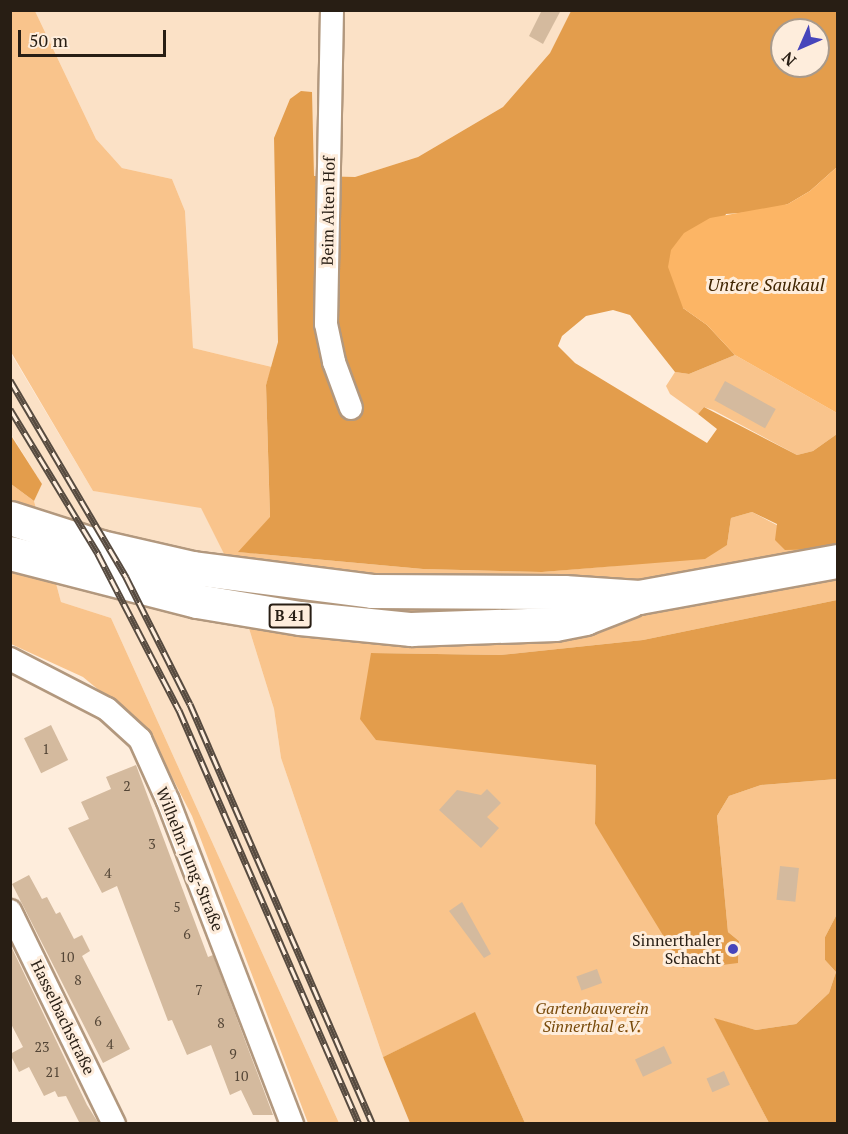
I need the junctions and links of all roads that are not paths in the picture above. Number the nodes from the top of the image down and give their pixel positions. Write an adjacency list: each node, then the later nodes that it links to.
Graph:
1 (332, 10): 2 (street, Beim Alten Hof)
2 (351, 408)
3 (10, 518): 6 (highway, B 41)
4 (10, 553): 6 (highway, B 41)
5 (837, 561): 6 (highway, B 41)
6 (639, 597)
7 (10, 659): 10 (street, Wilhelm-Jung-Straße)
8 (10, 911): 9 (street, Hasselbachstraße)
9 (114, 1124)
10 (292, 1124)

